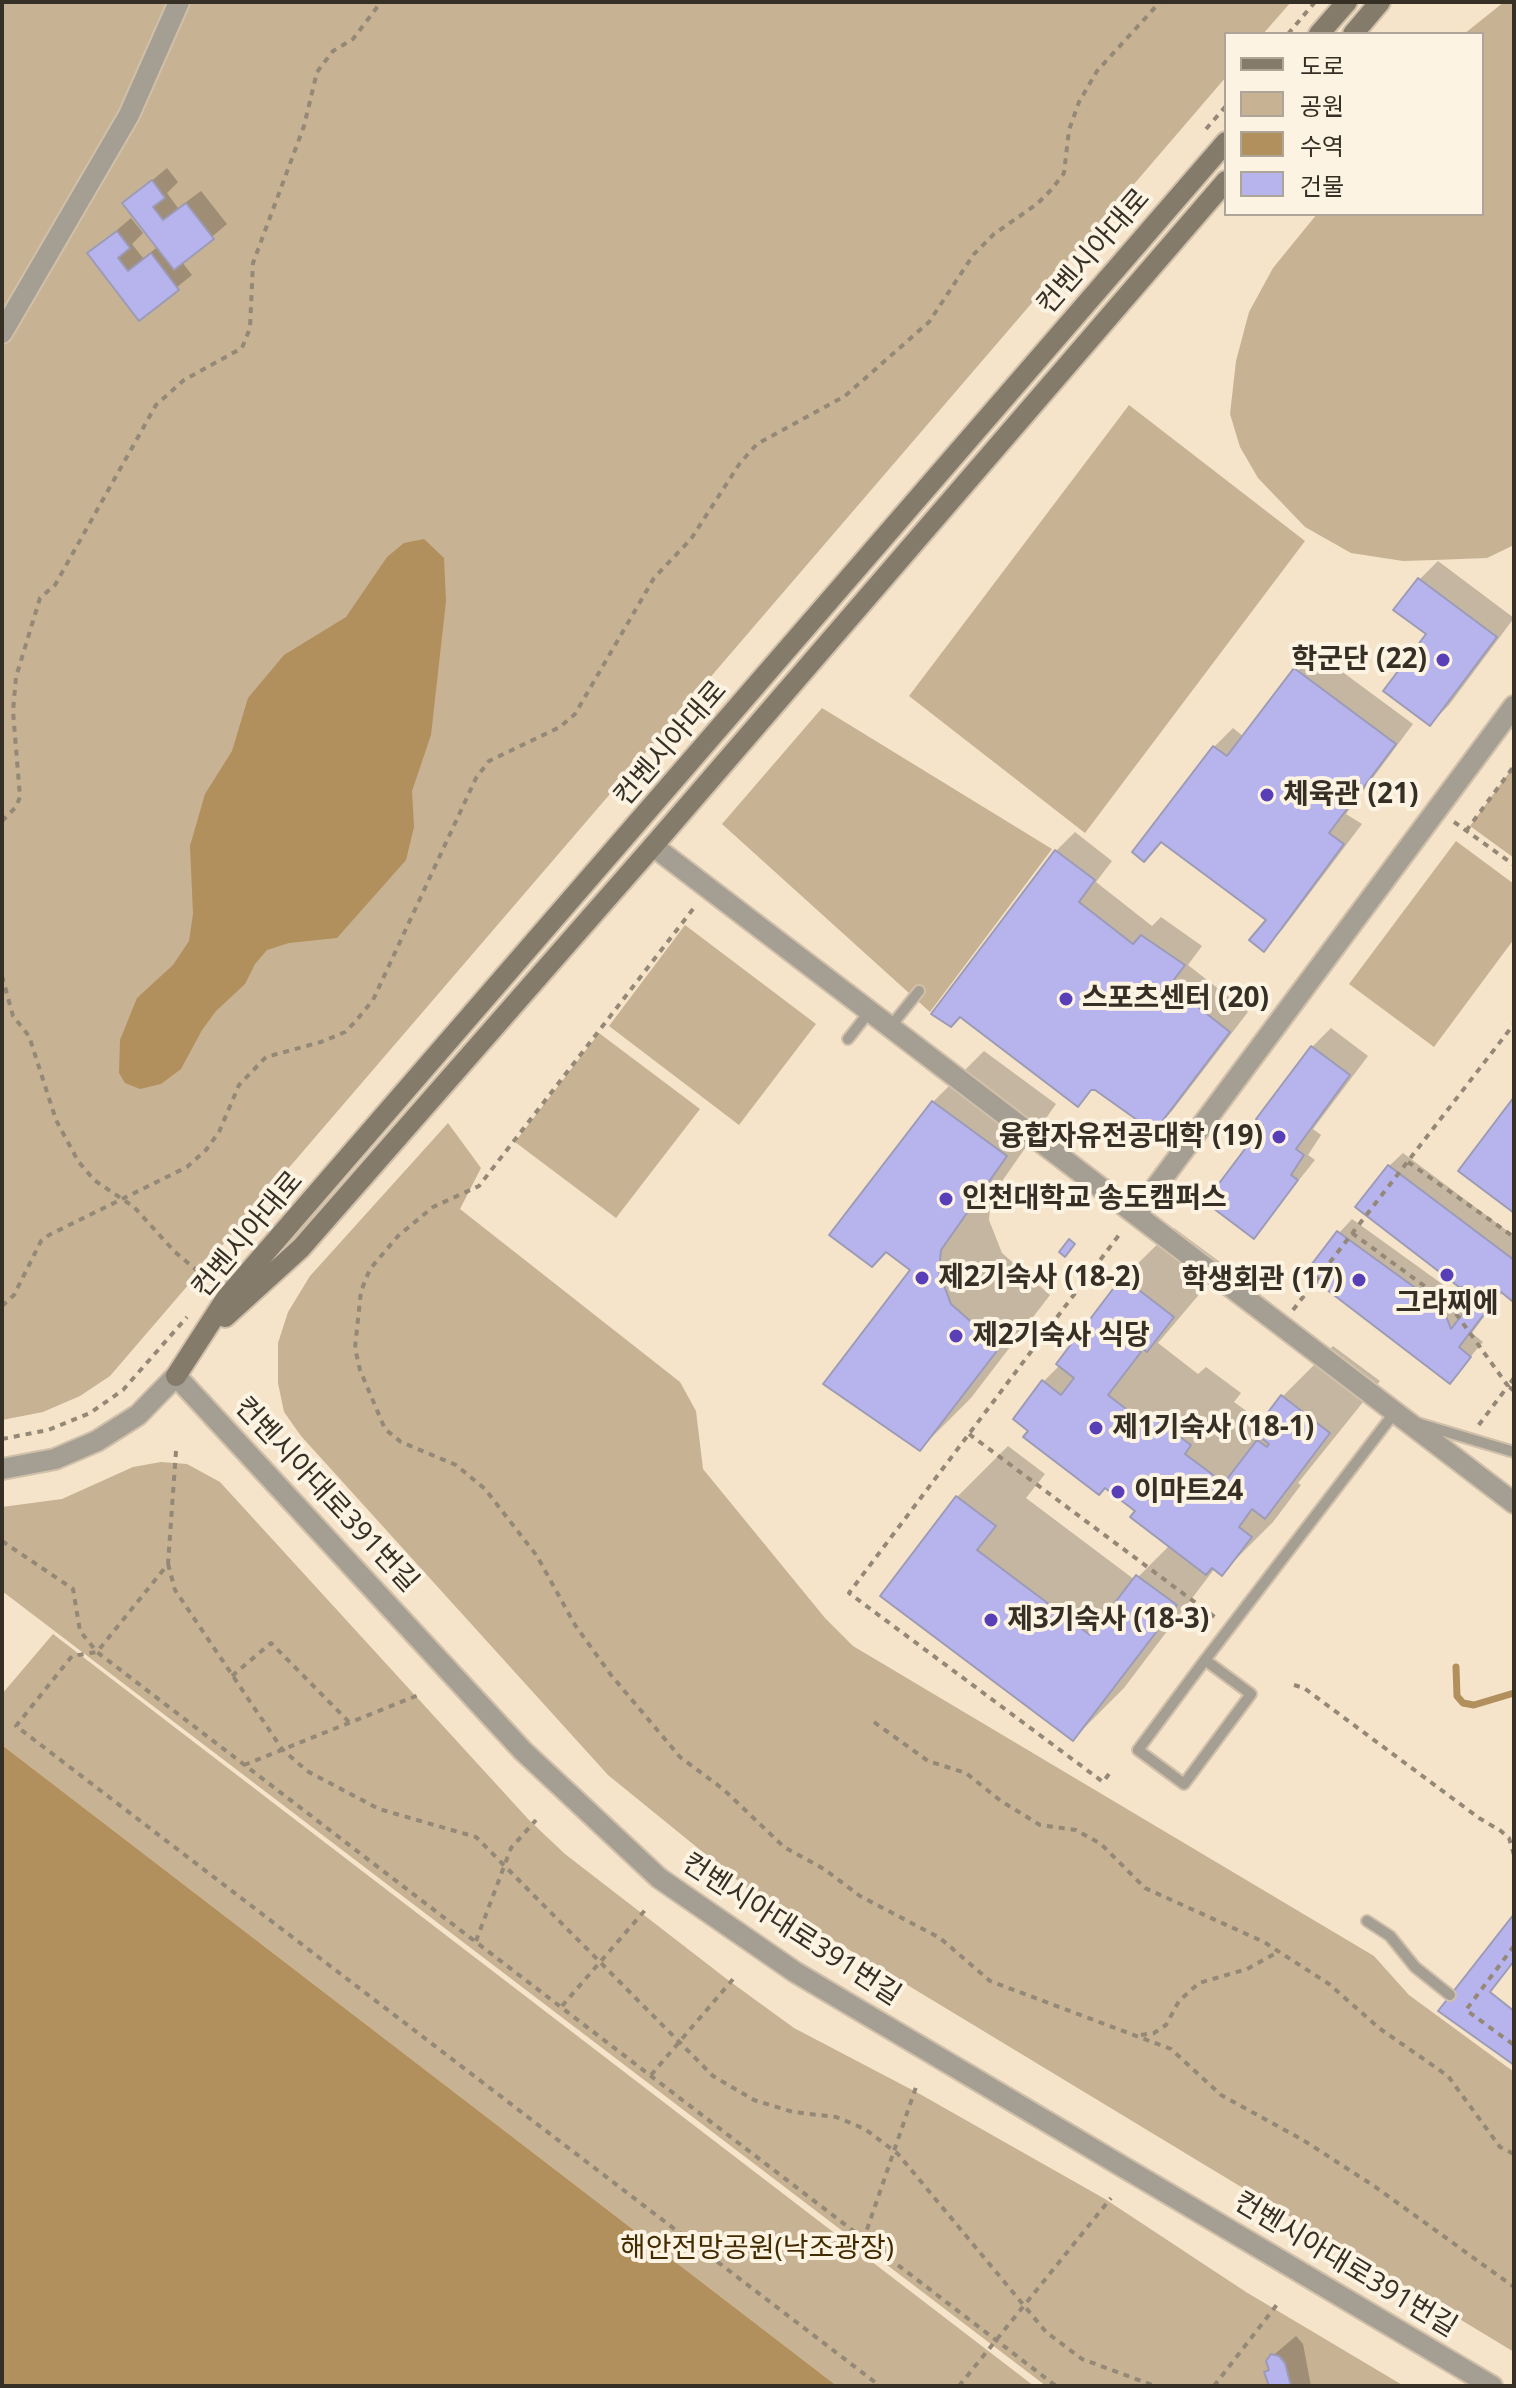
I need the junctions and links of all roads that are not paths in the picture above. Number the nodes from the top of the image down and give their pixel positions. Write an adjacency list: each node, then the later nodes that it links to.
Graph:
1 (179, 2): 8 (street)
2 (1347, 2): 4 (main road)
3 (1380, 2): 5 (main road)
4 (1321, 32)
5 (1355, 32)
6 (1224, 144): 16 (main road, 컨벤시아대로)
7 (1224, 183): 10 (main road, 컨벤시아대로)
8 (2, 333)
9 (1514, 706): 15 (street)
10 (653, 846): 12 (street); 16 (main road, 컨벤시아대로)
11 (919, 991): 13 (lane)
12 (870, 1011): 13 (street); 14 (lane)
13 (891, 1026): 15 (street)
14 (848, 1039)
15 (1136, 1214): 18 (street)
16 (201, 1338): 17 (main road)
17 (176, 1376): 20 (street); 25 (street, 컨벤시아대로391번길)
18 (1399, 1416): 19 (lane); 21 (street); 22 (lane)
19 (1514, 1452)
20 (2, 1469)
21 (1514, 1503)
22 (1205, 1660): 22 (lane)
23 (1367, 1921): 24 (lane)
24 (1450, 1995)
25 (1492, 2386)

